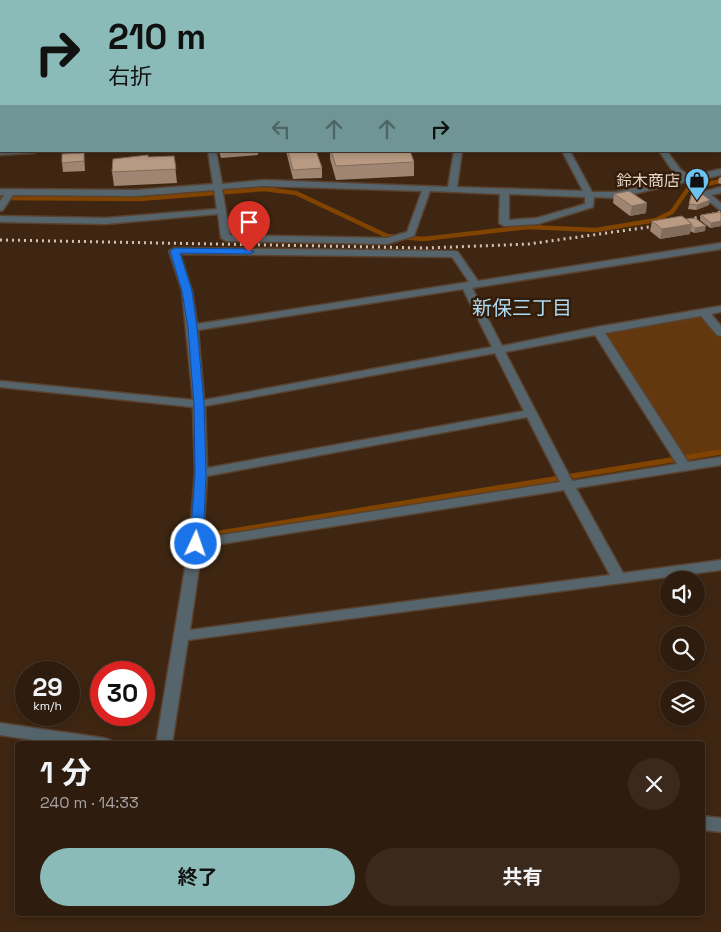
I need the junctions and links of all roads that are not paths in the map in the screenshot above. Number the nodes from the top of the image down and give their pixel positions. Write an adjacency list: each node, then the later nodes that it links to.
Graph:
1 (17, 152): 6 (street)
2 (212, 152): 9 (street)
3 (458, 152): 11 (street)
4 (567, 152): 16 (street)
5 (664, 152): 8 (street)
6 (0, 153)
7 (721, 172): 8 (street)
8 (687, 179): 16 (street); 17 (street)
9 (218, 187): 10 (street); 15 (street); 20 (street)
10 (427, 188): 11 (street); 20 (street)
11 (452, 189): 13 (street)
12 (721, 190): 17 (street)
13 (505, 191): 16 (street); 16 (street)
14 (0, 192): 15 (street)
15 (10, 192): 18 (street)
16 (590, 194)
17 (706, 194): 19 (street)
18 (0, 208)
19 (721, 208)
20 (221, 211): 21 (street)
21 (0, 219)
22 (721, 246): 23 (street)
23 (471, 286): 26 (street); 26 (street); 29 (street)
24 (721, 309): 25 (street)
25 (703, 311): 27 (street); 28 (street)
26 (192, 328): 31 (street)
27 (597, 330): 29 (street); 34 (street)
28 (721, 333)
29 (498, 348): 31 (street); 32 (street)
30 (0, 384): 31 (street)
31 (199, 404): 35 (street)
32 (531, 414): 35 (street); 36 (street)
33 (721, 461): 34 (street)
34 (685, 466): 36 (street)
35 (200, 474): 37 (street)
36 (568, 485): 37 (street); 39 (street)
37 (196, 544): 40 (street)
38 (721, 565): 39 (street)
39 (619, 580): 40 (street)
40 (181, 636): 43 (street)
41 (0, 729): 42 (street)
42 (83, 741)
43 (164, 741)
44 (705, 823): 45 (street)
45 (721, 826)

